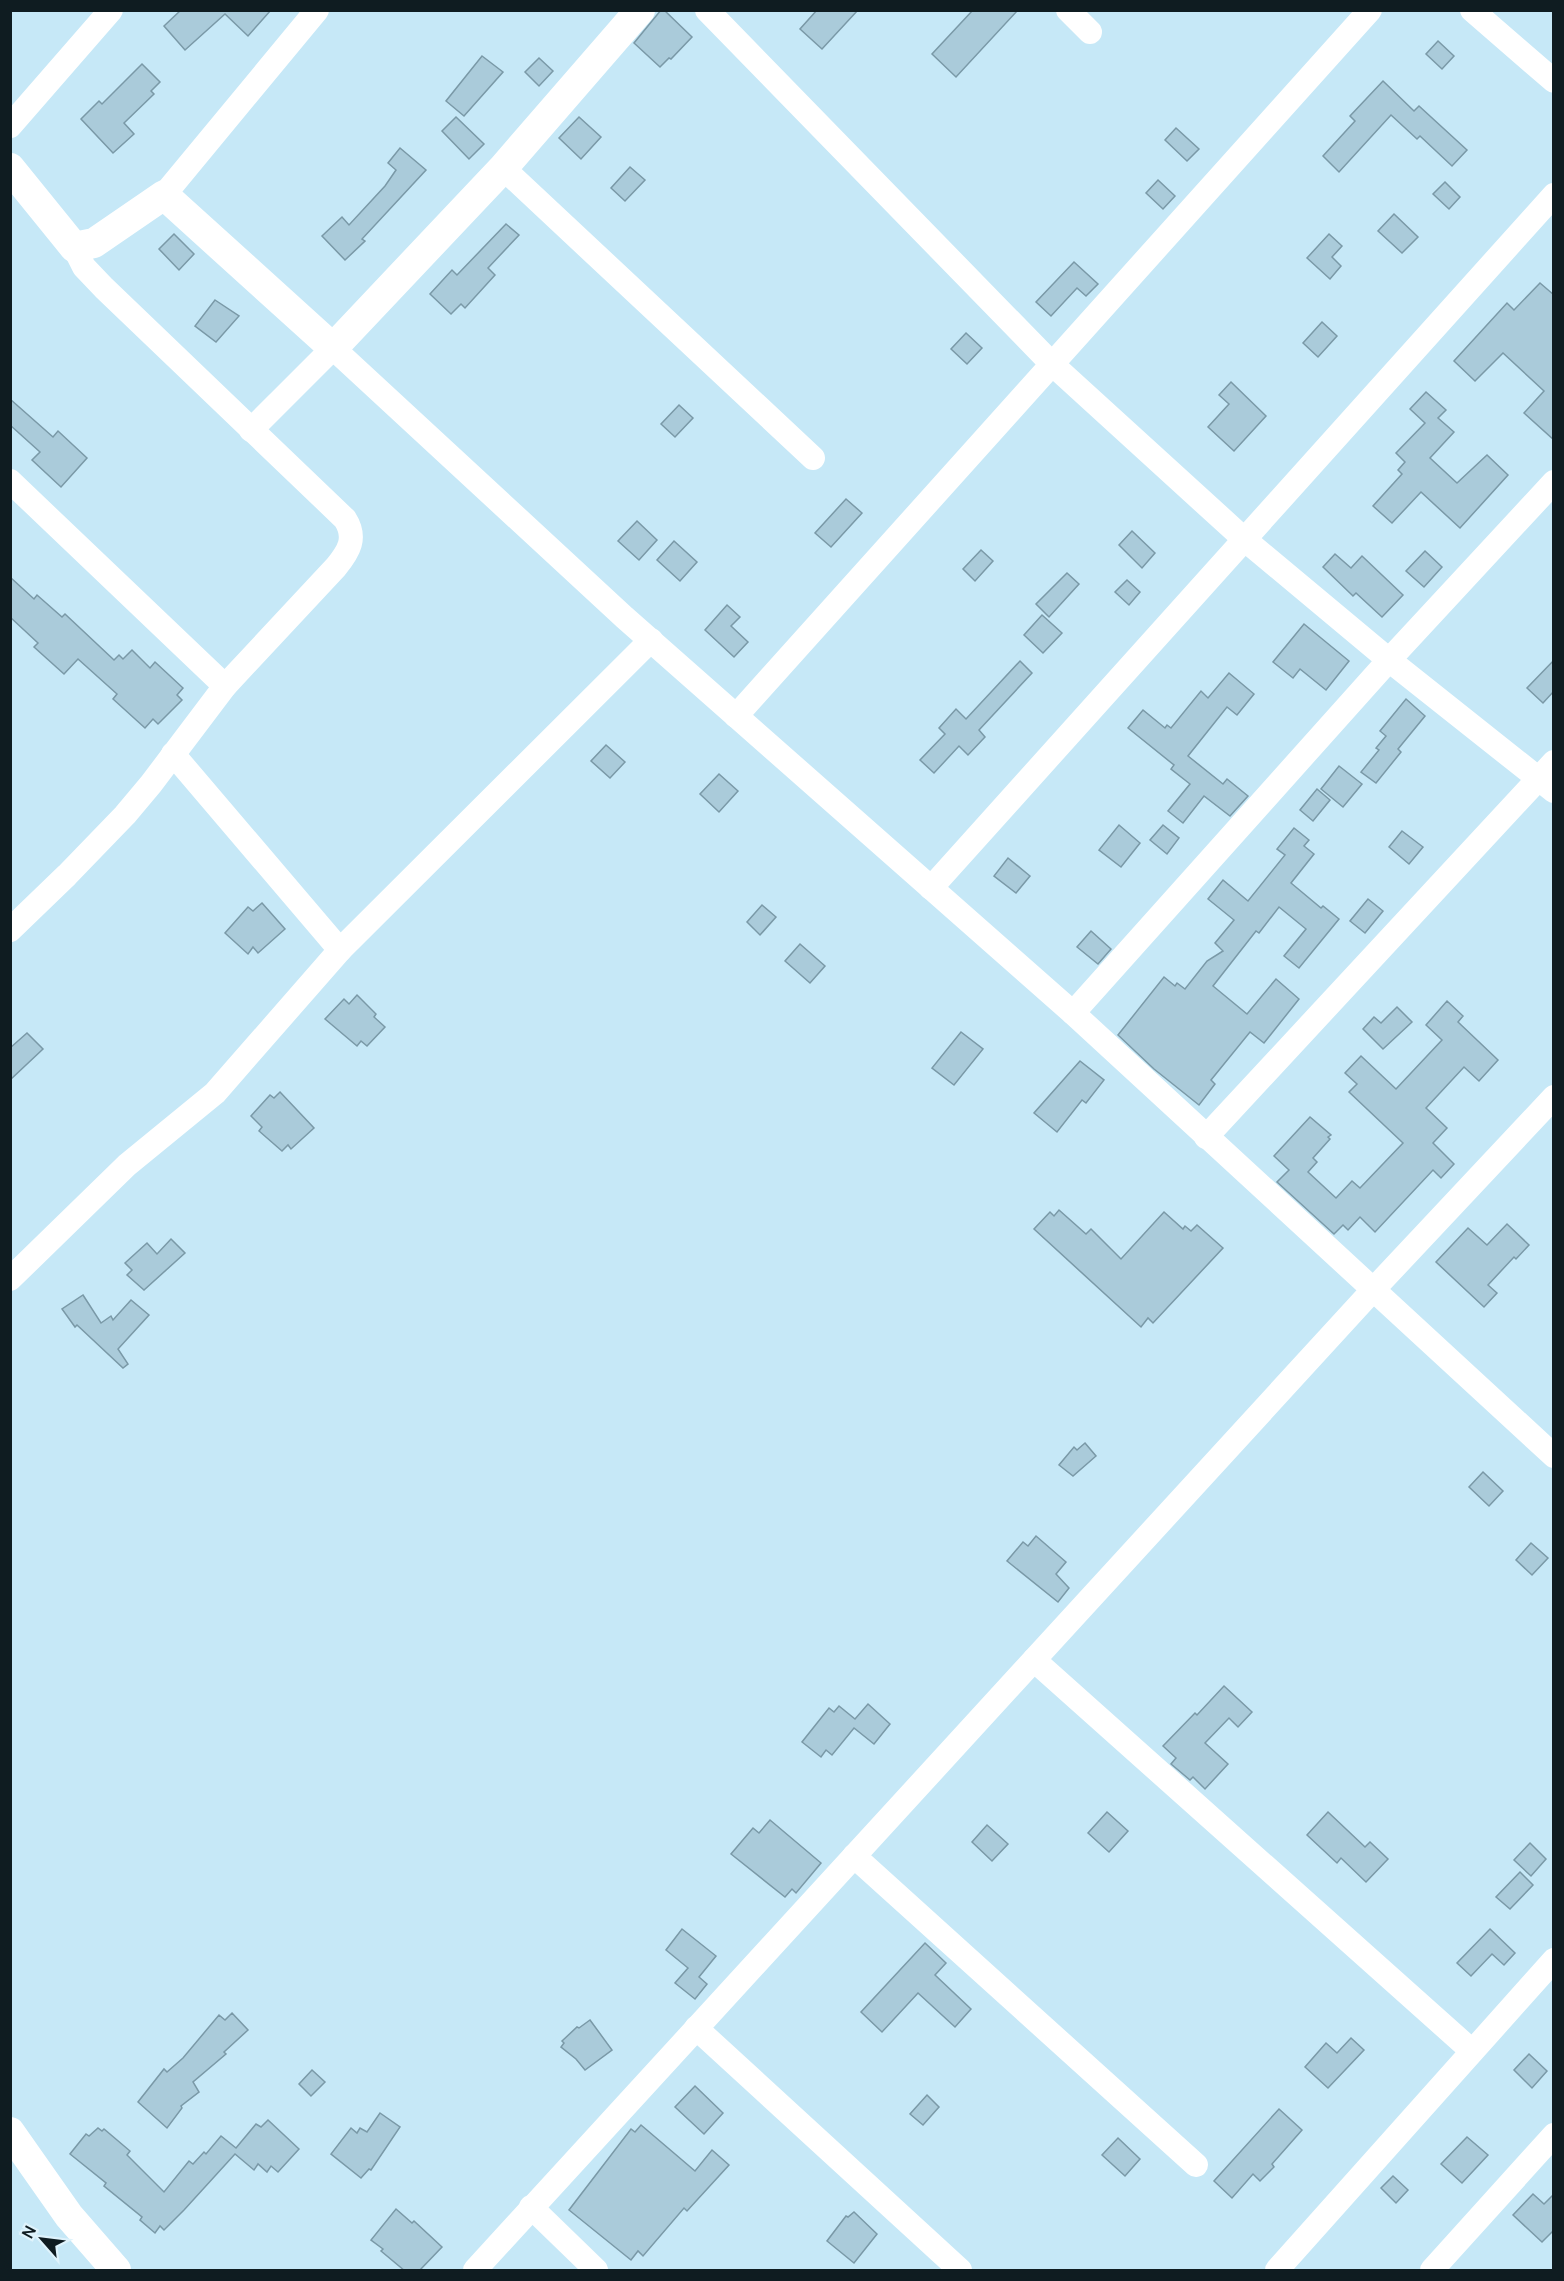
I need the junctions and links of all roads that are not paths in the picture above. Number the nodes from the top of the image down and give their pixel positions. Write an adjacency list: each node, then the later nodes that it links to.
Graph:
1 (111, 10): 10 (street)
2 (317, 10): 13 (street)
3 (640, 10): 12 (street)
4 (707, 10): 17 (street)
5 (1068, 10): 8 (street)
6 (1370, 10): 17 (street)
7 (1472, 10): 9 (street)
8 (1090, 32)
9 (1554, 81)
10 (10, 126)
11 (10, 168): 15 (street)
12 (502, 168): 16 (street); 19 (street)
13 (164, 195): 15 (street); 16 (street)
14 (1554, 195): 22 (street)
15 (74, 247): 18 (street)
16 (333, 348): 18 (street); 23 (street)
17 (1052, 364): 22 (street); 26 (street)
18 (251, 430): 25 (street)
19 (813, 458)
20 (10, 481): 25 (street)
21 (1554, 482): 24 (street)
22 (1244, 539): 24 (street); 29 (street)
23 (651, 640): 26 (street); 31 (street)
24 (1389, 660): 28 (street); 32 (street)
25 (225, 686): 27 (street)
26 (736, 716): 29 (street)
27 (173, 754): 30 (street); 31 (street)
28 (1548, 777): 34 (street)
29 (931, 888): 32 (street)
30 (10, 930)
31 (340, 950): 35 (street)
32 (1073, 1014): 34 (street)
33 (1554, 1097): 36 (street)
34 (1206, 1137): 36 (street)
35 (10, 1279)
36 (1372, 1291): 37 (street); 38 (street)
37 (1554, 1456)
38 (1034, 1660): 39 (street); 42 (street)
39 (854, 1856): 41 (street); 45 (street)
40 (1554, 1960): 42 (street)
41 (696, 2028): 46 (street); 50 (street)
42 (1472, 2051): 51 (street)
43 (10, 2132): 47 (street)
44 (1554, 2135): 52 (street)
45 (1196, 2165)
46 (531, 2207): 48 (street); 49 (street)
47 (116, 2271)
48 (475, 2271)
49 (596, 2271)
50 (960, 2271)
51 (1277, 2271)
52 (1432, 2271)

